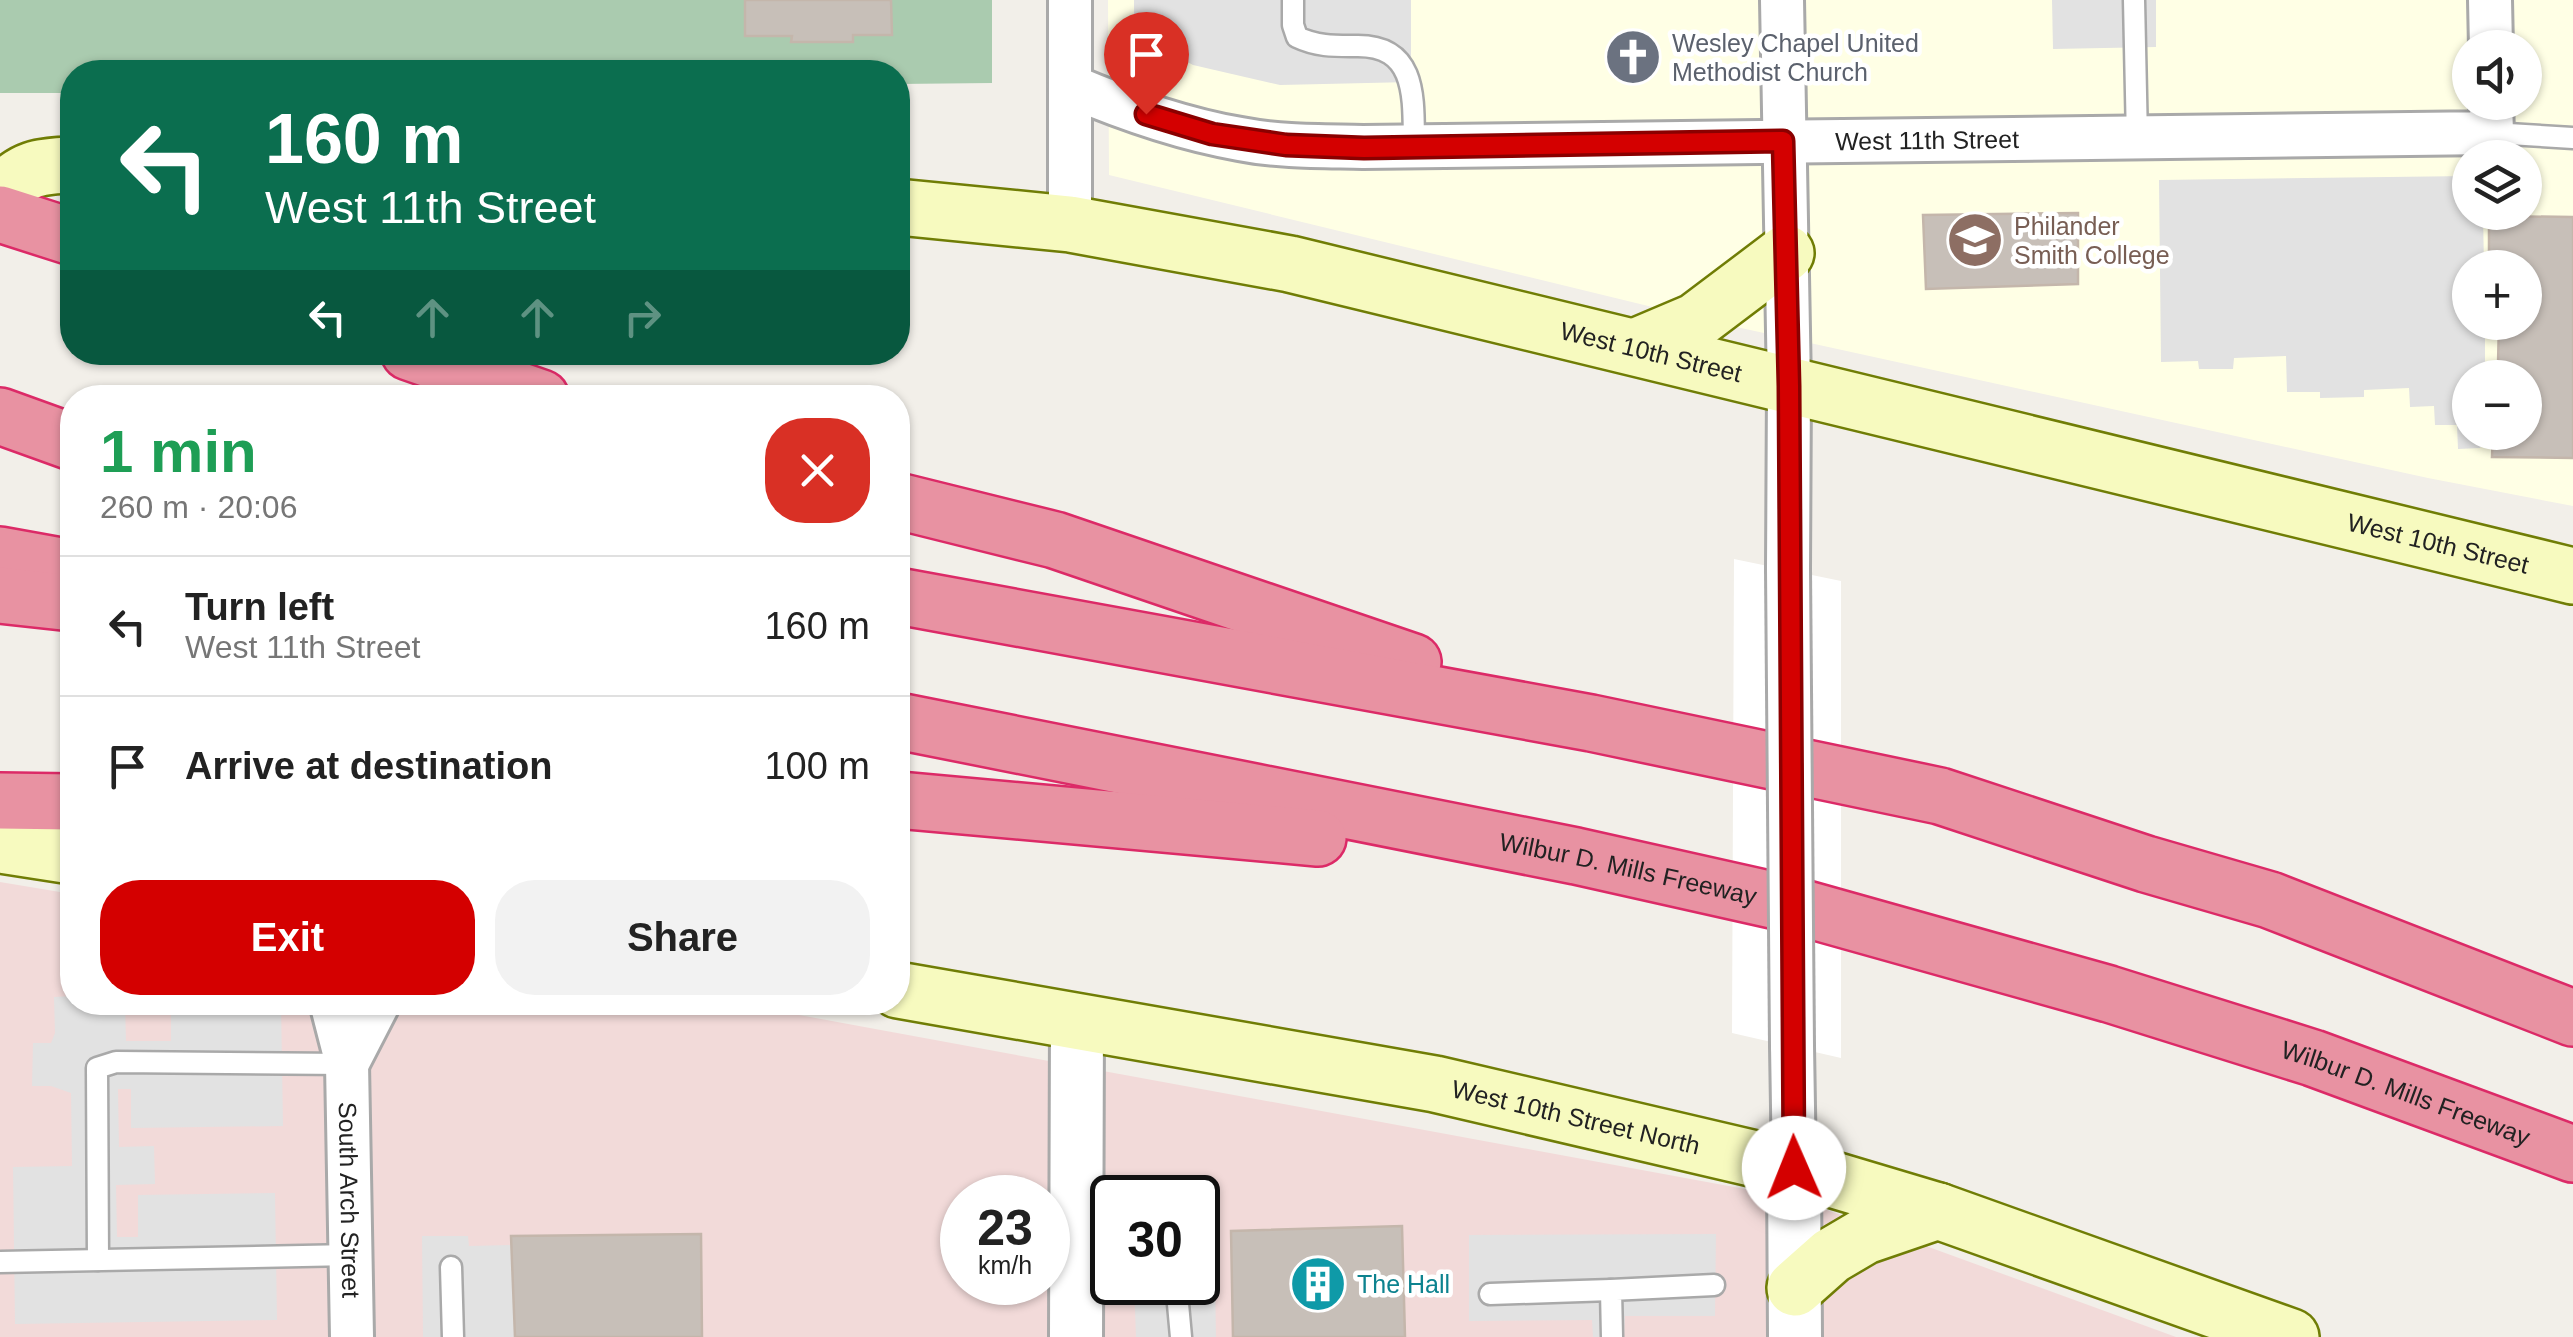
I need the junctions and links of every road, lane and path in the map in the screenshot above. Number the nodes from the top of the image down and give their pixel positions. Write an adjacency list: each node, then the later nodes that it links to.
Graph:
1 (1070, 0): 7 (street)
2 (1292, 0): 13 (lane)
3 (1782, 0): 12 (street)
4 (2134, 0): 11 (lane)
5 (2490, 0): 6 (street)
6 (2491, 30)
7 (1071, 86): 13 (street, West 11th Street); 18 (street)
8 (2460, 120): 11 (street, West 11th Street)
9 (2500, 120): 10 (lane)
10 (2573, 138)
11 (2137, 140): 12 (street, West 11th Street)
12 (1783, 141): 13 (street, West 11th Street); 20 (street)
13 (1414, 146)
14 (60, 165): 15 (main road)
15 (0, 194)
16 (910, 208): 18 (main road, West 10th Street)
17 (0, 214): 19 (highway)
18 (1070, 224): 21 (main road, West 10th Street)
19 (60, 233)
20 (1786, 252): 21 (main road); 24 (street)
21 (1637, 346): 24 (main road, West 10th Street)
22 (447, 365): 23 (highway)
23 (504, 385)
24 (1789, 386): 32 (main road, West 10th Street); 54 (street, bridge)
25 (0, 416): 27 (highway)
26 (0, 434): 28 (highway)
27 (60, 439)
28 (60, 442)
29 (910, 504): 37 (highway)
30 (0, 555): 31 (highway)
31 (60, 566)
32 (2573, 576)
33 (0, 596): 35 (highway)
34 (910, 598): 37 (highway)
35 (60, 602)
36 (910, 723): 43 (highway, Wilbur D. Mills Freeway)
37 (1591, 723): 44 (highway)
38 (0, 801): 40 (highway)
39 (910, 801): 43 (highway)
40 (60, 802)
41 (0, 845): 42 (main road)
42 (60, 854)
43 (1576, 856): 51 (highway, Wilbur D. Mills Freeway)
44 (2270, 900): 45 (highway); 49 (highway)
45 (2573, 989)
46 (910, 992): 50 (main road, West 10th Street North)
47 (334, 1015): 52 (street, South Arch Street)
48 (372, 1015): 52 (street, South Arch Street)
49 (2573, 1018)
50 (1077, 1021): 54 (main road, West 10th Street North); 68 (street)
51 (2313, 1058): 53 (highway, Wilbur D. Mills Freeway); 55 (highway)
52 (347, 1064): 57 (street, South Arch Street); 58 (lane)
53 (2573, 1154)
54 (1794, 1168): 56 (main road, West 10th Street North); 65 (street)
55 (2573, 1187)
56 (1938, 1212): 65 (main road); 71 (main road, West 10th Street North)
57 (351, 1255): 58 (lane); 66 (street, South Arch Street)
58 (98, 1260): 59 (lane)
59 (0, 1262)
60 (451, 1267): 67 (lane)
61 (1714, 1286): 62 (lane)
62 (1611, 1290): 63 (lane); 70 (lane)
63 (1490, 1294)
64 (1178, 1305): 69 (lane)
65 (1795, 1313)
66 (352, 1337)
67 (453, 1337)
68 (1076, 1337)
69 (1181, 1337)
70 (1612, 1337)
71 (2291, 1337)

